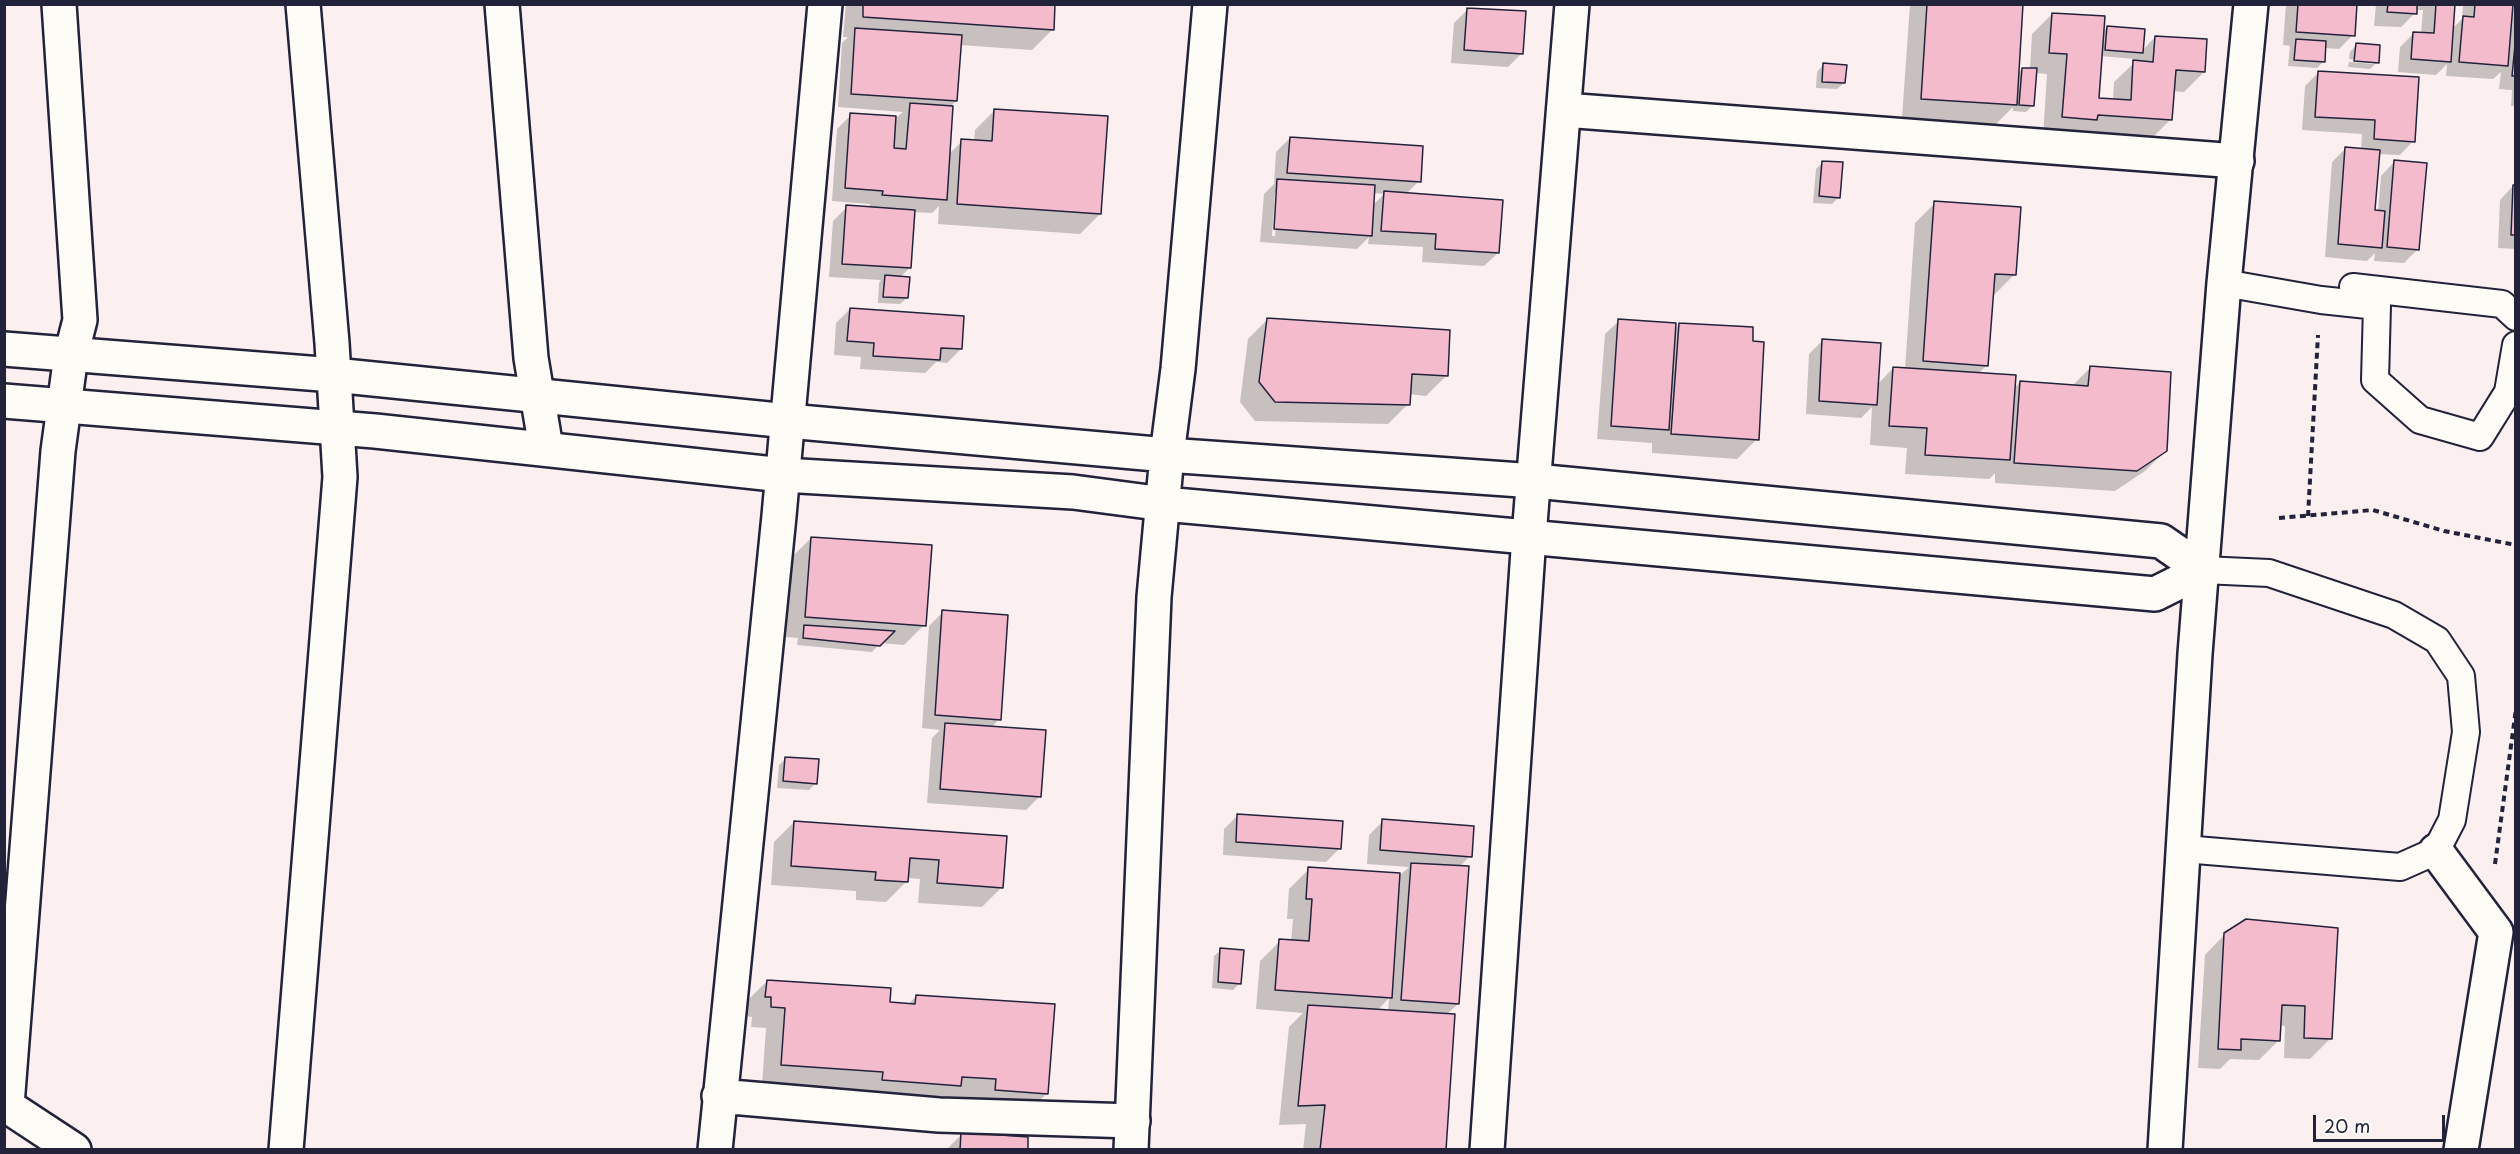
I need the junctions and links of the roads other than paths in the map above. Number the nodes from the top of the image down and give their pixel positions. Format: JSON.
{"nodes":[{"id":1,"x":59,"y":4,"type":"edge"},
{"id":2,"x":303,"y":4,"type":"edge"},
{"id":3,"x":502,"y":4,"type":"edge"},
{"id":4,"x":825,"y":4,"type":"edge"},
{"id":5,"x":1210,"y":4,"type":"edge"},
{"id":6,"x":1572,"y":4,"type":"edge"},
{"id":7,"x":2251,"y":4,"type":"edge"},
{"id":8,"x":1564,"y":110,"type":"junction"},
{"id":9,"x":2237,"y":160,"type":"junction"},
{"id":10,"x":2224,"y":283,"type":"junction"},
{"id":11,"x":2516,"y":317,"type":"edge"},
{"id":12,"x":2516,"y":345,"type":"edge"},
{"id":13,"x":4,"y":349,"type":"edge"},
{"id":14,"x":71,"y":355,"type":"junction"},
{"id":15,"x":334,"y":375,"type":"junction"},
{"id":16,"x":536,"y":395,"type":"junction"},
{"id":17,"x":4,"y":401,"type":"edge"},
{"id":18,"x":64,"y":406,"type":"junction"},
{"id":19,"x":788,"y":421,"type":"junction"},
{"id":20,"x":338,"y":428,"type":"junction"},
{"id":21,"x":546,"y":448,"type":"junction"},
{"id":22,"x":1167,"y":455,"type":"junction"},
{"id":23,"x":783,"y":475,"type":"junction"},
{"id":24,"x":1535,"y":481,"type":"junction"},
{"id":25,"x":1164,"y":504,"type":"junction"},
{"id":26,"x":1529,"y":536,"type":"junction"},
{"id":27,"x":2203,"y":570,"type":"junction"},
{"id":28,"x":2184,"y":849,"type":"junction"},
{"id":29,"x":2436,"y":851,"type":"junction"},
{"id":30,"x":720,"y":1096,"type":"junction"},
{"id":31,"x":6,"y":1105,"type":"edge"},
{"id":32,"x":1132,"y":1135,"type":"edge"},
{"id":33,"x":74,"y":1149,"type":"edge"},
{"id":34,"x":286,"y":1149,"type":"edge"},
{"id":35,"x":715,"y":1149,"type":"edge"},
{"id":36,"x":1487,"y":1149,"type":"edge"},
{"id":37,"x":2164,"y":1149,"type":"edge"},
{"id":38,"x":2461,"y":1149,"type":"edge"}],
"edges":[{"from":1,"to":14,"type":"street"},
{"from":2,"to":15,"type":"street"},
{"from":3,"to":16,"type":"street"},
{"from":4,"to":19,"type":"street"},
{"from":5,"to":22,"type":"street"},
{"from":6,"to":8,"type":"street"},
{"from":7,"to":9,"type":"street"},
{"from":8,"to":9,"type":"street"},
{"from":8,"to":24,"type":"street"},
{"from":9,"to":10,"type":"street"},
{"from":10,"to":11,"type":"lane"},
{"from":10,"to":12,"type":"lane"},
{"from":10,"to":27,"type":"street"},
{"from":13,"to":14,"type":"street"},
{"from":14,"to":15,"type":"street"},
{"from":14,"to":18,"type":"street"},
{"from":15,"to":16,"type":"street"},
{"from":15,"to":20,"type":"street"},
{"from":16,"to":19,"type":"street"},
{"from":16,"to":21,"type":"street"},
{"from":17,"to":18,"type":"street"},
{"from":18,"to":20,"type":"street"},
{"from":18,"to":31,"type":"street"},
{"from":19,"to":22,"type":"street"},
{"from":19,"to":23,"type":"street"},
{"from":20,"to":21,"type":"street"},
{"from":20,"to":34,"type":"street"},
{"from":21,"to":23,"type":"street"},
{"from":22,"to":24,"type":"street"},
{"from":22,"to":25,"type":"street"},
{"from":23,"to":25,"type":"street"},
{"from":23,"to":30,"type":"street"},
{"from":24,"to":26,"type":"street"},
{"from":24,"to":27,"type":"street"},
{"from":25,"to":26,"type":"street"},
{"from":25,"to":32,"type":"street"},
{"from":26,"to":27,"type":"street"},
{"from":26,"to":36,"type":"street"},
{"from":27,"to":28,"type":"street"},
{"from":27,"to":29,"type":"lane"},
{"from":28,"to":29,"type":"lane"},
{"from":28,"to":37,"type":"street"},
{"from":29,"to":38,"type":"street"},
{"from":30,"to":32,"type":"street"},
{"from":30,"to":35,"type":"street"},
{"from":31,"to":33,"type":"street"}]}
